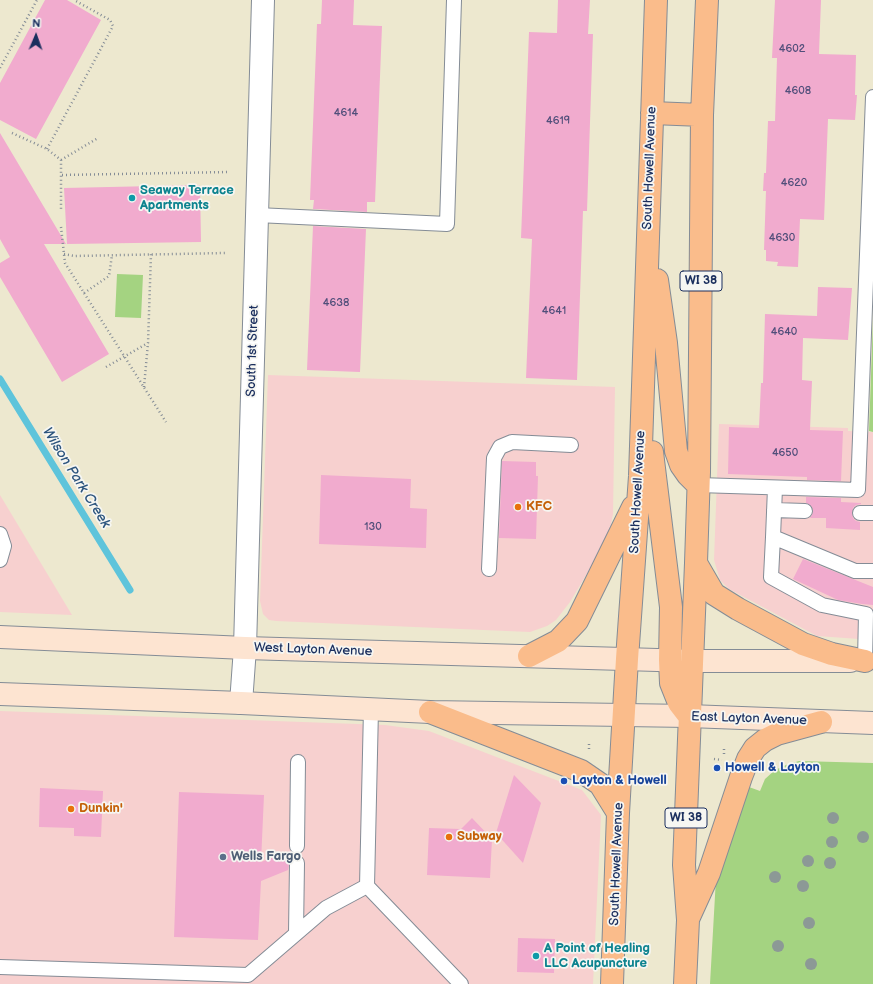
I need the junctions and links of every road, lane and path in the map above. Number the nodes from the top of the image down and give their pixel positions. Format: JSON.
{"nodes":[{"id":1,"x":37,"y":0,"type":"edge"},
{"id":2,"x":74,"y":0,"type":"edge"},
{"id":3,"x":263,"y":0,"type":"edge"},
{"id":4,"x":454,"y":0,"type":"edge"},
{"id":5,"x":656,"y":0,"type":"edge"},
{"id":6,"x":707,"y":0,"type":"edge"},
{"id":7,"x":0,"y":67,"type":"edge"},
{"id":8,"x":873,"y":97,"type":"edge"},
{"id":9,"x":652,"y":113,"type":"junction"},
{"id":10,"x":702,"y":115,"type":"junction"},
{"id":11,"x":12,"y":133,"type":"dead end"},
{"id":12,"x":98,"y":138,"type":"dead end"},
{"id":13,"x":47,"y":149,"type":"junction"},
{"id":14,"x":61,"y":160,"type":"junction"},
{"id":15,"x":229,"y":172,"type":"dead end"},
{"id":16,"x":62,"y":175,"type":"junction"},
{"id":17,"x":61,"y":209,"type":"dead end"},
{"id":18,"x":256,"y":215,"type":"junction"},
{"id":19,"x":649,"y":221,"type":"junction"},
{"id":20,"x":61,"y":227,"type":"dead end"},
{"id":21,"x":226,"y":253,"type":"dead end"},
{"id":22,"x":64,"y":254,"type":"junction"},
{"id":23,"x":151,"y":254,"type":"junction"},
{"id":24,"x":112,"y":255,"type":"junction"},
{"id":25,"x":84,"y":293,"type":"junction"},
{"id":26,"x":148,"y":343,"type":"junction"},
{"id":27,"x":124,"y":356,"type":"junction"},
{"id":28,"x":106,"y":367,"type":"dead end"},
{"id":29,"x":643,"y":384,"type":"junction"},
{"id":30,"x":144,"y":388,"type":"junction"},
{"id":31,"x":166,"y":422,"type":"dead end"},
{"id":32,"x":571,"y":445,"type":"dead end"},
{"id":33,"x":698,"y":485,"type":"junction"},
{"id":34,"x":775,"y":488,"type":"junction"},
{"id":35,"x":638,"y":497,"type":"junction"},
{"id":36,"x":774,"y":510,"type":"junction"},
{"id":37,"x":806,"y":511,"type":"dead end"},
{"id":38,"x":0,"y":534,"type":"edge"},
{"id":39,"x":773,"y":537,"type":"junction"},
{"id":40,"x":0,"y":560,"type":"edge"},
{"id":41,"x":696,"y":563,"type":"junction"},
{"id":42,"x":489,"y":569,"type":"dead end"},
{"id":43,"x":873,"y":571,"type":"edge"},
{"id":44,"x":870,"y":614,"type":"edge"},
{"id":45,"x":0,"y":638,"type":"edge"},
{"id":46,"x":245,"y":648,"type":"junction"},
{"id":47,"x":529,"y":656,"type":"junction"},
{"id":48,"x":627,"y":659,"type":"junction"},
{"id":49,"x":670,"y":660,"type":"junction"},
{"id":50,"x":692,"y":661,"type":"junction"},
{"id":51,"x":869,"y":662,"type":"edge"},
{"id":52,"x":0,"y":694,"type":"edge"},
{"id":53,"x":241,"y":703,"type":"junction"},
{"id":54,"x":371,"y":709,"type":"junction"},
{"id":55,"x":430,"y":712,"type":"junction"},
{"id":56,"x":624,"y":715,"type":"junction"},
{"id":57,"x":689,"y":716,"type":"junction"},
{"id":58,"x":821,"y":722,"type":"junction"},
{"id":59,"x":873,"y":723,"type":"edge"},
{"id":60,"x":298,"y":762,"type":"dead end"},
{"id":61,"x":618,"y":813,"type":"junction"},
{"id":62,"x":297,"y":846,"type":"dead end"},
{"id":63,"x":297,"y":863,"type":"dead end"},
{"id":64,"x":368,"y":886,"type":"junction"},
{"id":65,"x":688,"y":920,"type":"junction"},
{"id":66,"x":296,"y":934,"type":"junction"},
{"id":67,"x":0,"y":967,"type":"edge"},
{"id":68,"x":462,"y":984,"type":"edge"},
{"id":69,"x":612,"y":984,"type":"edge"},
{"id":70,"x":685,"y":984,"type":"edge"}],
"edges":[{"from":1,"to":7,"type":"path"},
{"from":2,"to":13,"type":"path"},
{"from":3,"to":18,"type":"street","name":"South 1st Street"},
{"from":4,"to":18,"type":"lane"},
{"from":5,"to":9,"type":"main road","name":"South Howell Avenue"},
{"from":6,"to":10,"type":"main road","number":"WI 38"},
{"from":8,"to":34,"type":"lane"},
{"from":9,"to":10,"type":"main road"},
{"from":9,"to":19,"type":"main road","name":"South Howell Avenue"},
{"from":10,"to":33,"type":"main road","number":"WI 38"},
{"from":11,"to":13,"type":"path"},
{"from":12,"to":14,"type":"path"},
{"from":13,"to":14,"type":"path"},
{"from":14,"to":16,"type":"path"},
{"from":15,"to":16,"type":"path"},
{"from":16,"to":17,"type":"path"},
{"from":18,"to":46,"type":"street","name":"South 1st Street"},
{"from":19,"to":29,"type":"main road","name":"South Howell Avenue"},
{"from":19,"to":33,"type":"main road"},
{"from":20,"to":22,"type":"path"},
{"from":21,"to":23,"type":"path"},
{"from":22,"to":24,"type":"path"},
{"from":22,"to":25,"type":"path"},
{"from":23,"to":24,"type":"path"},
{"from":23,"to":26,"type":"path"},
{"from":24,"to":25,"type":"path"},
{"from":25,"to":27,"type":"path"},
{"from":26,"to":27,"type":"path"},
{"from":26,"to":30,"type":"path"},
{"from":27,"to":28,"type":"path"},
{"from":27,"to":30,"type":"path"},
{"from":29,"to":35,"type":"main road","name":"South Howell Avenue"},
{"from":29,"to":49,"type":"main road"},
{"from":30,"to":31,"type":"path"},
{"from":32,"to":42,"type":"lane"},
{"from":33,"to":34,"type":"lane"},
{"from":33,"to":41,"type":"main road","number":"WI 38"},
{"from":34,"to":36,"type":"lane"},
{"from":35,"to":47,"type":"main road"},
{"from":35,"to":48,"type":"main road","name":"South Howell Avenue"},
{"from":36,"to":37,"type":"lane"},
{"from":36,"to":39,"type":"lane"},
{"from":38,"to":40,"type":"lane"},
{"from":39,"to":43,"type":"lane"},
{"from":39,"to":44,"type":"lane"},
{"from":41,"to":50,"type":"main road","number":"WI 38"},
{"from":41,"to":51,"type":"main road"},
{"from":44,"to":51,"type":"lane"},
{"from":45,"to":46,"type":"main road","name":"West Layton Avenue"},
{"from":46,"to":47,"type":"main road","name":"West Layton Avenue"},
{"from":46,"to":53,"type":"street","name":"South 1st Street"},
{"from":47,"to":48,"type":"main road","name":"West Layton Avenue"},
{"from":48,"to":49,"type":"main road"},
{"from":48,"to":56,"type":"main road","name":"South Howell Avenue"},
{"from":49,"to":50,"type":"main road"},
{"from":49,"to":57,"type":"main road"},
{"from":50,"to":51,"type":"main road"},
{"from":50,"to":57,"type":"main road","number":"WI 38"},
{"from":52,"to":53,"type":"main road"},
{"from":53,"to":54,"type":"main road"},
{"from":54,"to":55,"type":"main road"},
{"from":54,"to":64,"type":"lane"},
{"from":55,"to":56,"type":"main road"},
{"from":55,"to":61,"type":"main road"},
{"from":56,"to":57,"type":"main road","name":"East Layton Avenue"},
{"from":56,"to":61,"type":"main road","name":"South Howell Avenue"},
{"from":57,"to":58,"type":"main road","name":"East Layton Avenue"},
{"from":57,"to":65,"type":"main road","number":"WI 38"},
{"from":58,"to":59,"type":"main road","name":"East Layton Avenue"},
{"from":58,"to":65,"type":"main road"},
{"from":60,"to":62,"type":"lane"},
{"from":61,"to":69,"type":"main road","name":"South Howell Avenue"},
{"from":63,"to":66,"type":"lane"},
{"from":64,"to":66,"type":"lane"},
{"from":64,"to":68,"type":"lane"},
{"from":65,"to":70,"type":"main road","number":"WI 38"},
{"from":66,"to":67,"type":"lane"}]}
